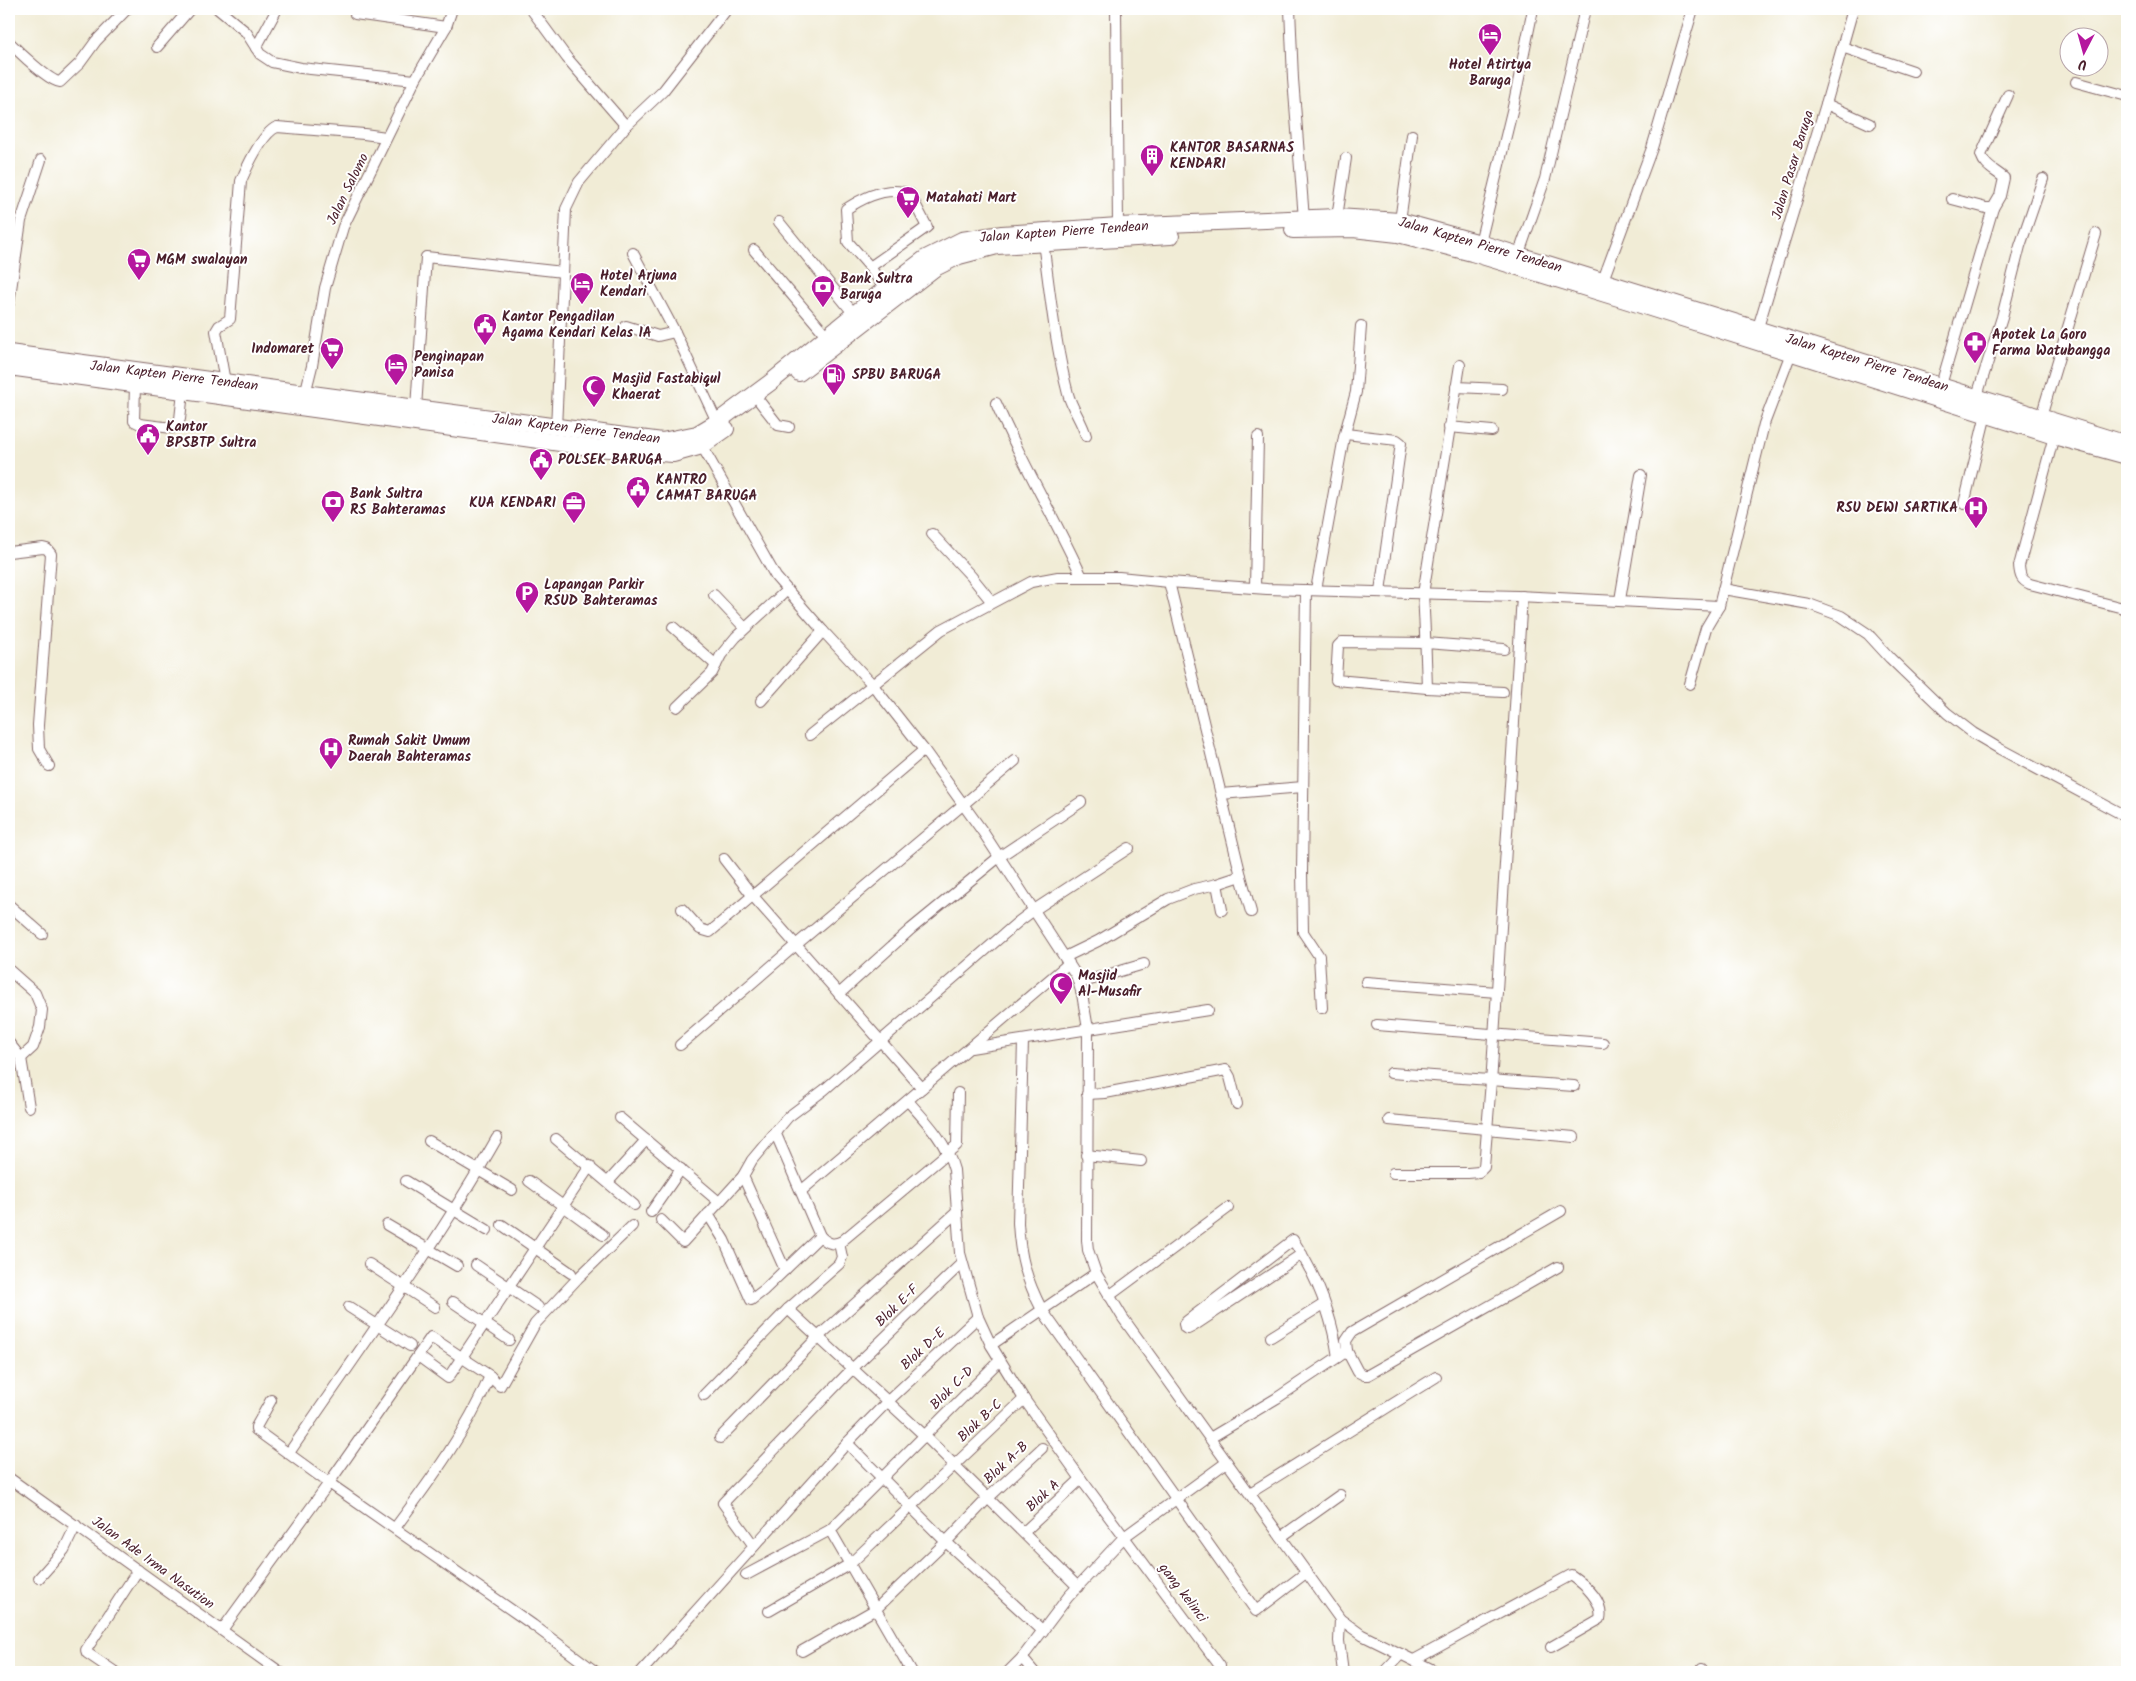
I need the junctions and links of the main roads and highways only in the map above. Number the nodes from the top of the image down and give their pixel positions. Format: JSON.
{"nodes":[{"id":1,"x":1180,"y":230,"type":"junction"},
{"id":2,"x":1756,"y":335,"type":"junction"},
{"id":3,"x":9,"y":353,"type":"edge"},
{"id":4,"x":812,"y":355,"type":"junction"},
{"id":5,"x":9,"y":367,"type":"edge"},
{"id":6,"x":263,"y":394,"type":"junction"},
{"id":7,"x":480,"y":425,"type":"junction"},
{"id":8,"x":2127,"y":444,"type":"edge"},
{"id":9,"x":2127,"y":456,"type":"edge"}],
"edges":[{"from":1,"to":2,"type":"highway","name":"Jalan Kapten Pierre Tendean"},
{"from":1,"to":2,"type":"highway","name":"Jalan Kapten Pierre Tendean"},
{"from":1,"to":4,"type":"highway","name":"Jalan Kapten Pierre Tendean"},
{"from":1,"to":4,"type":"highway","name":"Jalan Kapten Pierre Tendean"},
{"from":2,"to":8,"type":"highway","name":"Jalan Kapten Pierre Tendean"},
{"from":2,"to":9,"type":"highway","name":"Jalan Kapten Pierre Tendean"},
{"from":3,"to":6,"type":"highway","name":"Jalan Kapten Pierre Tendean"},
{"from":4,"to":7,"type":"highway","name":"Jalan Kapten Pierre Tendean"},
{"from":4,"to":7,"type":"highway","name":"Jalan Kapten Pierre Tendean"},
{"from":5,"to":6,"type":"highway","name":"Jalan Kapten Pierre Tendean"},
{"from":6,"to":7,"type":"highway","name":"Jalan Kapten Pierre Tendean"},
{"from":6,"to":7,"type":"highway","name":"Jalan Kapten Pierre Tendean"}]}
